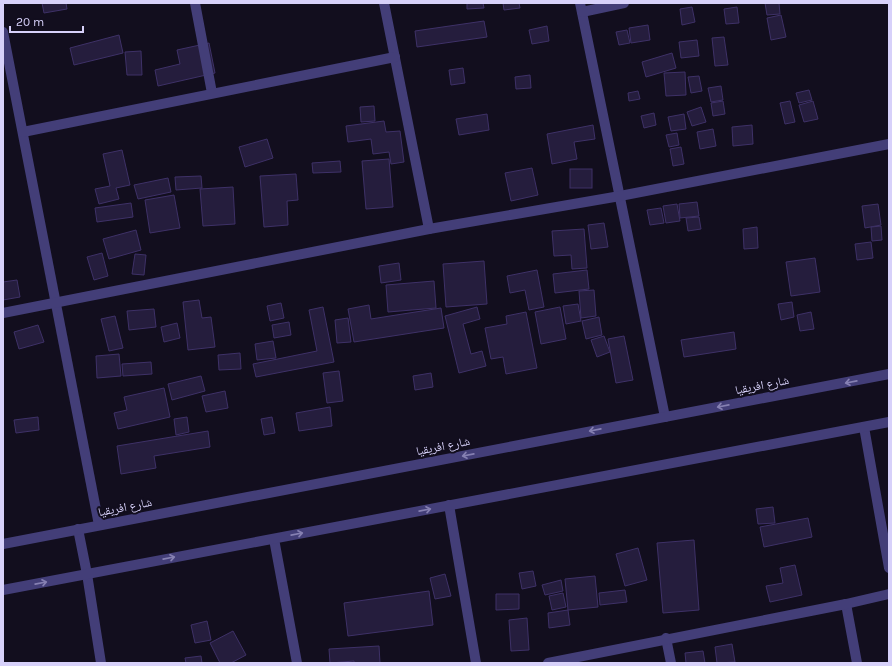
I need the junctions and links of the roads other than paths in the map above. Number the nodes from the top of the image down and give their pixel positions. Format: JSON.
{"nodes":[{"id":1,"x":195,"y":3,"type":"edge"},
{"id":2,"x":384,"y":3,"type":"edge"},
{"id":3,"x":624,"y":3,"type":"edge"},
{"id":4,"x":581,"y":8,"type":"edge"},
{"id":5,"x":3,"y":32,"type":"edge"},
{"id":6,"x":395,"y":57,"type":"junction"},
{"id":7,"x":212,"y":93,"type":"junction"},
{"id":8,"x":23,"y":132,"type":"junction"},
{"id":9,"x":889,"y":144,"type":"edge"},
{"id":10,"x":620,"y":196,"type":"junction"},
{"id":11,"x":429,"y":229,"type":"junction"},
{"id":12,"x":56,"y":302,"type":"junction"},
{"id":13,"x":3,"y":313,"type":"edge"},
{"id":14,"x":889,"y":374,"type":"edge"},
{"id":15,"x":665,"y":417,"type":"junction"},
{"id":16,"x":889,"y":422,"type":"edge"},
{"id":17,"x":864,"y":427,"type":"junction"},
{"id":18,"x":449,"y":505,"type":"junction"},
{"id":19,"x":99,"y":525,"type":"junction"},
{"id":20,"x":78,"y":529,"type":"junction"},
{"id":21,"x":274,"y":539,"type":"junction"},
{"id":22,"x":3,"y":544,"type":"edge"},
{"id":23,"x":889,"y":568,"type":"edge"},
{"id":24,"x":87,"y":574,"type":"junction"},
{"id":25,"x":3,"y":590,"type":"edge"},
{"id":26,"x":889,"y":594,"type":"edge"},
{"id":27,"x":846,"y":604,"type":"junction"},
{"id":28,"x":666,"y":638,"type":"junction"},
{"id":29,"x":101,"y":663,"type":"edge"},
{"id":30,"x":297,"y":663,"type":"edge"},
{"id":31,"x":476,"y":663,"type":"edge"},
{"id":32,"x":548,"y":663,"type":"edge"},
{"id":33,"x":671,"y":663,"type":"edge"},
{"id":34,"x":857,"y":663,"type":"edge"}],
"edges":[{"from":1,"to":7,"type":"street"},
{"from":2,"to":6,"type":"street"},
{"from":3,"to":4,"type":"street"},
{"from":4,"to":10,"type":"street"},
{"from":5,"to":8,"type":"street"},
{"from":6,"to":7,"type":"street"},
{"from":6,"to":11,"type":"street"},
{"from":7,"to":8,"type":"street"},
{"from":8,"to":12,"type":"street"},
{"from":9,"to":10,"type":"street"},
{"from":10,"to":11,"type":"street"},
{"from":10,"to":15,"type":"street"},
{"from":11,"to":12,"type":"street"},
{"from":12,"to":13,"type":"street"},
{"from":12,"to":19,"type":"street"},
{"from":14,"to":15,"type":"street","name":"شارع افريقيا","one_way":true},
{"from":15,"to":19,"type":"street","name":"شارع افريقيا","one_way":true},
{"from":16,"to":17,"type":"street"},
{"from":17,"to":18,"type":"street"},
{"from":17,"to":23,"type":"street"},
{"from":21,"to":18,"type":"street","one_way":true},
{"from":18,"to":31,"type":"street"},
{"from":19,"to":20,"type":"street","name":"شارع افريقيا"},
{"from":20,"to":22,"type":"street","name":"شارع افريقيا"},
{"from":20,"to":24,"type":"street"},
{"from":24,"to":21,"type":"street","one_way":true},
{"from":21,"to":30,"type":"street"},
{"from":25,"to":24,"type":"street","one_way":true},
{"from":24,"to":29,"type":"street"},
{"from":26,"to":27,"type":"street"},
{"from":27,"to":28,"type":"street"},
{"from":27,"to":34,"type":"street"},
{"from":28,"to":32,"type":"street"},
{"from":28,"to":33,"type":"street"}]}
